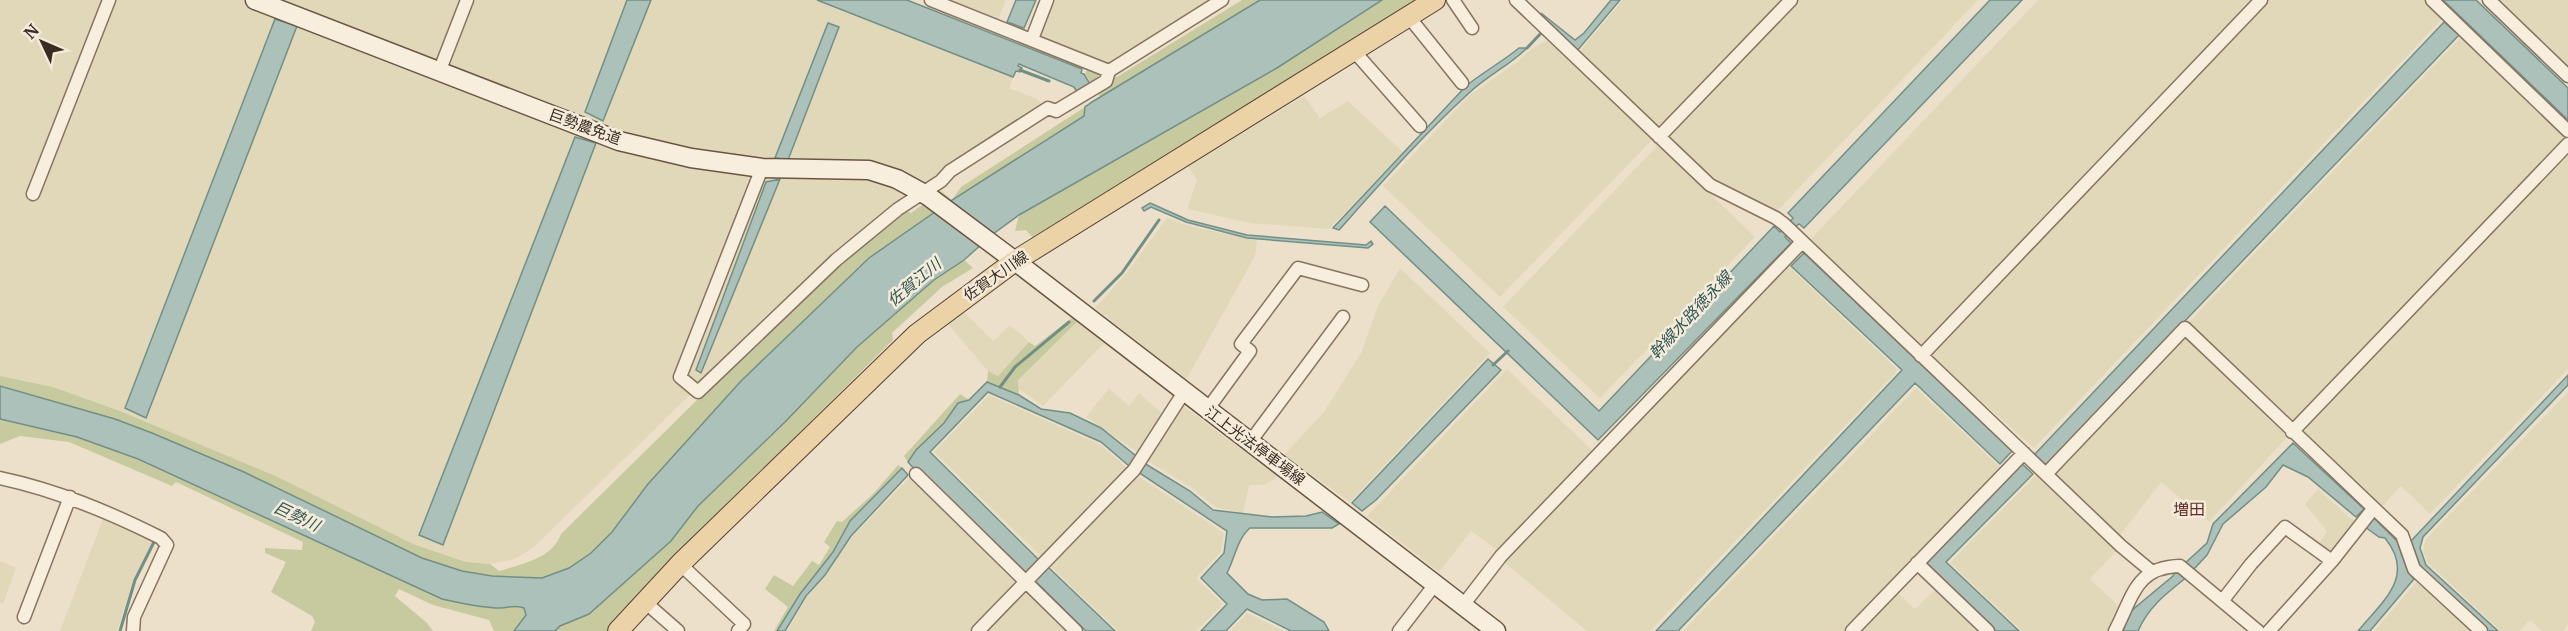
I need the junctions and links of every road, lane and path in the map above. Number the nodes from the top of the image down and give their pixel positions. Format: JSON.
{"nodes":[{"id":1,"x":109,"y":0,"type":"edge"},
{"id":2,"x":255,"y":0,"type":"edge"},
{"id":3,"x":467,"y":0,"type":"edge"},
{"id":4,"x":931,"y":0,"type":"edge"},
{"id":5,"x":1047,"y":0,"type":"edge"},
{"id":6,"x":1222,"y":0,"type":"edge"},
{"id":7,"x":1435,"y":0,"type":"edge"},
{"id":8,"x":1453,"y":0,"type":"edge"},
{"id":9,"x":1516,"y":0,"type":"edge"},
{"id":10,"x":1791,"y":0,"type":"edge"},
{"id":11,"x":2261,"y":0,"type":"edge"},
{"id":12,"x":2432,"y":0,"type":"edge"},
{"id":13,"x":2489,"y":0,"type":"edge"},
{"id":14,"x":1409,"y":17,"type":"junction"},
{"id":15,"x":1472,"y":28,"type":"dead end"},
{"id":16,"x":1032,"y":39,"type":"junction"},
{"id":17,"x":1354,"y":51,"type":"junction"},
{"id":18,"x":1109,"y":71,"type":"junction"},
{"id":19,"x":439,"y":72,"type":"junction"},
{"id":20,"x":2568,"y":76,"type":"edge"},
{"id":21,"x":1462,"y":83,"type":"dead end"},
{"id":22,"x":1420,"y":126,"type":"dead end"},
{"id":23,"x":2568,"y":130,"type":"edge"},
{"id":24,"x":1659,"y":137,"type":"junction"},
{"id":25,"x":2568,"y":144,"type":"edge"},
{"id":26,"x":762,"y":168,"type":"junction"},
{"id":27,"x":33,"y":194,"type":"dead end"},
{"id":28,"x":925,"y":195,"type":"junction"},
{"id":29,"x":1793,"y":233,"type":"junction"},
{"id":30,"x":998,"y":250,"type":"joint"},
{"id":31,"x":1015,"y":261,"type":"junction"},
{"id":32,"x":1362,"y":285,"type":"dead end"},
{"id":33,"x":1343,"y":317,"type":"dead end"},
{"id":34,"x":1921,"y":356,"type":"junction"},
{"id":35,"x":1184,"y":392,"type":"junction"},
{"id":36,"x":1208,"y":410,"type":"junction"},
{"id":37,"x":2292,"y":432,"type":"junction"},
{"id":38,"x":1250,"y":442,"type":"junction"},
{"id":39,"x":2024,"y":453,"type":"junction"},
{"id":40,"x":915,"y":474,"type":"dead end"},
{"id":41,"x":2046,"y":474,"type":"junction"},
{"id":42,"x":0,"y":478,"type":"edge"},
{"id":43,"x":70,"y":497,"type":"junction"},
{"id":44,"x":2373,"y":509,"type":"junction"},
{"id":45,"x":2332,"y":561,"type":"junction"},
{"id":46,"x":1917,"y":563,"type":"junction"},
{"id":47,"x":680,"y":564,"type":"junction"},
{"id":48,"x":2151,"y":571,"type":"junction"},
{"id":49,"x":1033,"y":574,"type":"junction"},
{"id":50,"x":1436,"y":583,"type":"junction"},
{"id":51,"x":2223,"y":600,"type":"junction"},
{"id":52,"x":645,"y":602,"type":"junction"},
{"id":53,"x":1464,"y":604,"type":"junction"},
{"id":54,"x":24,"y":617,"type":"dead end"},
{"id":55,"x":626,"y":628,"type":"edge"},
{"id":56,"x":133,"y":631,"type":"edge"},
{"id":57,"x":678,"y":631,"type":"edge"},
{"id":58,"x":738,"y":631,"type":"edge"},
{"id":59,"x":978,"y":631,"type":"edge"},
{"id":60,"x":1076,"y":631,"type":"edge"},
{"id":61,"x":1400,"y":631,"type":"edge"},
{"id":62,"x":1496,"y":631,"type":"edge"},
{"id":63,"x":1852,"y":631,"type":"edge"},
{"id":64,"x":1988,"y":631,"type":"edge"},
{"id":65,"x":2115,"y":631,"type":"edge"},
{"id":66,"x":2258,"y":631,"type":"edge"},
{"id":67,"x":2269,"y":631,"type":"edge"},
{"id":68,"x":2481,"y":631,"type":"edge"}],
"edges":[{"from":1,"to":27,"type":"street"},
{"from":2,"to":19,"type":"street","name":"巨勢農免道"},
{"from":3,"to":19,"type":"street"},
{"from":4,"to":16,"type":"street"},
{"from":5,"to":16,"type":"street"},
{"from":6,"to":18,"type":"street"},
{"from":7,"to":14,"type":"main road","name":"佐賀大川線"},
{"from":8,"to":15,"type":"street"},
{"from":9,"to":24,"type":"street"},
{"from":10,"to":24,"type":"street"},
{"from":11,"to":34,"type":"street"},
{"from":12,"to":23,"type":"street"},
{"from":13,"to":20,"type":"street"},
{"from":14,"to":17,"type":"main road","name":"佐賀大川線"},
{"from":14,"to":21,"type":"street"},
{"from":16,"to":18,"type":"street"},
{"from":17,"to":22,"type":"street"},
{"from":17,"to":31,"type":"main road","name":"佐賀大川線"},
{"from":18,"to":28,"type":"street"},
{"from":19,"to":26,"type":"street","name":"巨勢農免道"},
{"from":24,"to":29,"type":"street"},
{"from":25,"to":37,"type":"street"},
{"from":26,"to":28,"type":"street","name":"巨勢農免道"},
{"from":26,"to":28,"type":"street"},
{"from":28,"to":30,"type":"street","name":"巨勢農免道"},
{"from":29,"to":34,"type":"street"},
{"from":29,"to":53,"type":"street"},
{"from":30,"to":31,"type":"street","name":"江上光法停車場線"},
{"from":31,"to":35,"type":"street","name":"江上光法停車場線"},
{"from":31,"to":47,"type":"main road","name":"佐賀大川線"},
{"from":32,"to":36,"type":"street"},
{"from":33,"to":38,"type":"street"},
{"from":34,"to":39,"type":"street"},
{"from":35,"to":36,"type":"street","name":"江上光法停車場線"},
{"from":35,"to":49,"type":"street"},
{"from":36,"to":38,"type":"street","name":"江上光法停車場線"},
{"from":37,"to":41,"type":"street"},
{"from":37,"to":44,"type":"street"},
{"from":38,"to":50,"type":"street","name":"江上光法停車場線"},
{"from":39,"to":41,"type":"street"},
{"from":39,"to":46,"type":"street"},
{"from":40,"to":49,"type":"street"},
{"from":41,"to":48,"type":"street"},
{"from":42,"to":43,"type":"street"},
{"from":43,"to":54,"type":"street"},
{"from":43,"to":56,"type":"street"},
{"from":44,"to":45,"type":"street"},
{"from":44,"to":68,"type":"street"},
{"from":45,"to":51,"type":"street"},
{"from":45,"to":67,"type":"street"},
{"from":46,"to":63,"type":"street"},
{"from":46,"to":64,"type":"street"},
{"from":47,"to":52,"type":"main road","name":"佐賀大川線"},
{"from":47,"to":58,"type":"street"},
{"from":48,"to":51,"type":"street"},
{"from":48,"to":65,"type":"street"},
{"from":49,"to":59,"type":"street"},
{"from":49,"to":60,"type":"street"},
{"from":50,"to":53,"type":"street","name":"江上光法停車場線"},
{"from":50,"to":61,"type":"street"},
{"from":51,"to":66,"type":"street"},
{"from":52,"to":55,"type":"main road","name":"佐賀大川線"},
{"from":52,"to":57,"type":"street"},
{"from":53,"to":62,"type":"street","name":"江上光法停車場線"}]}
